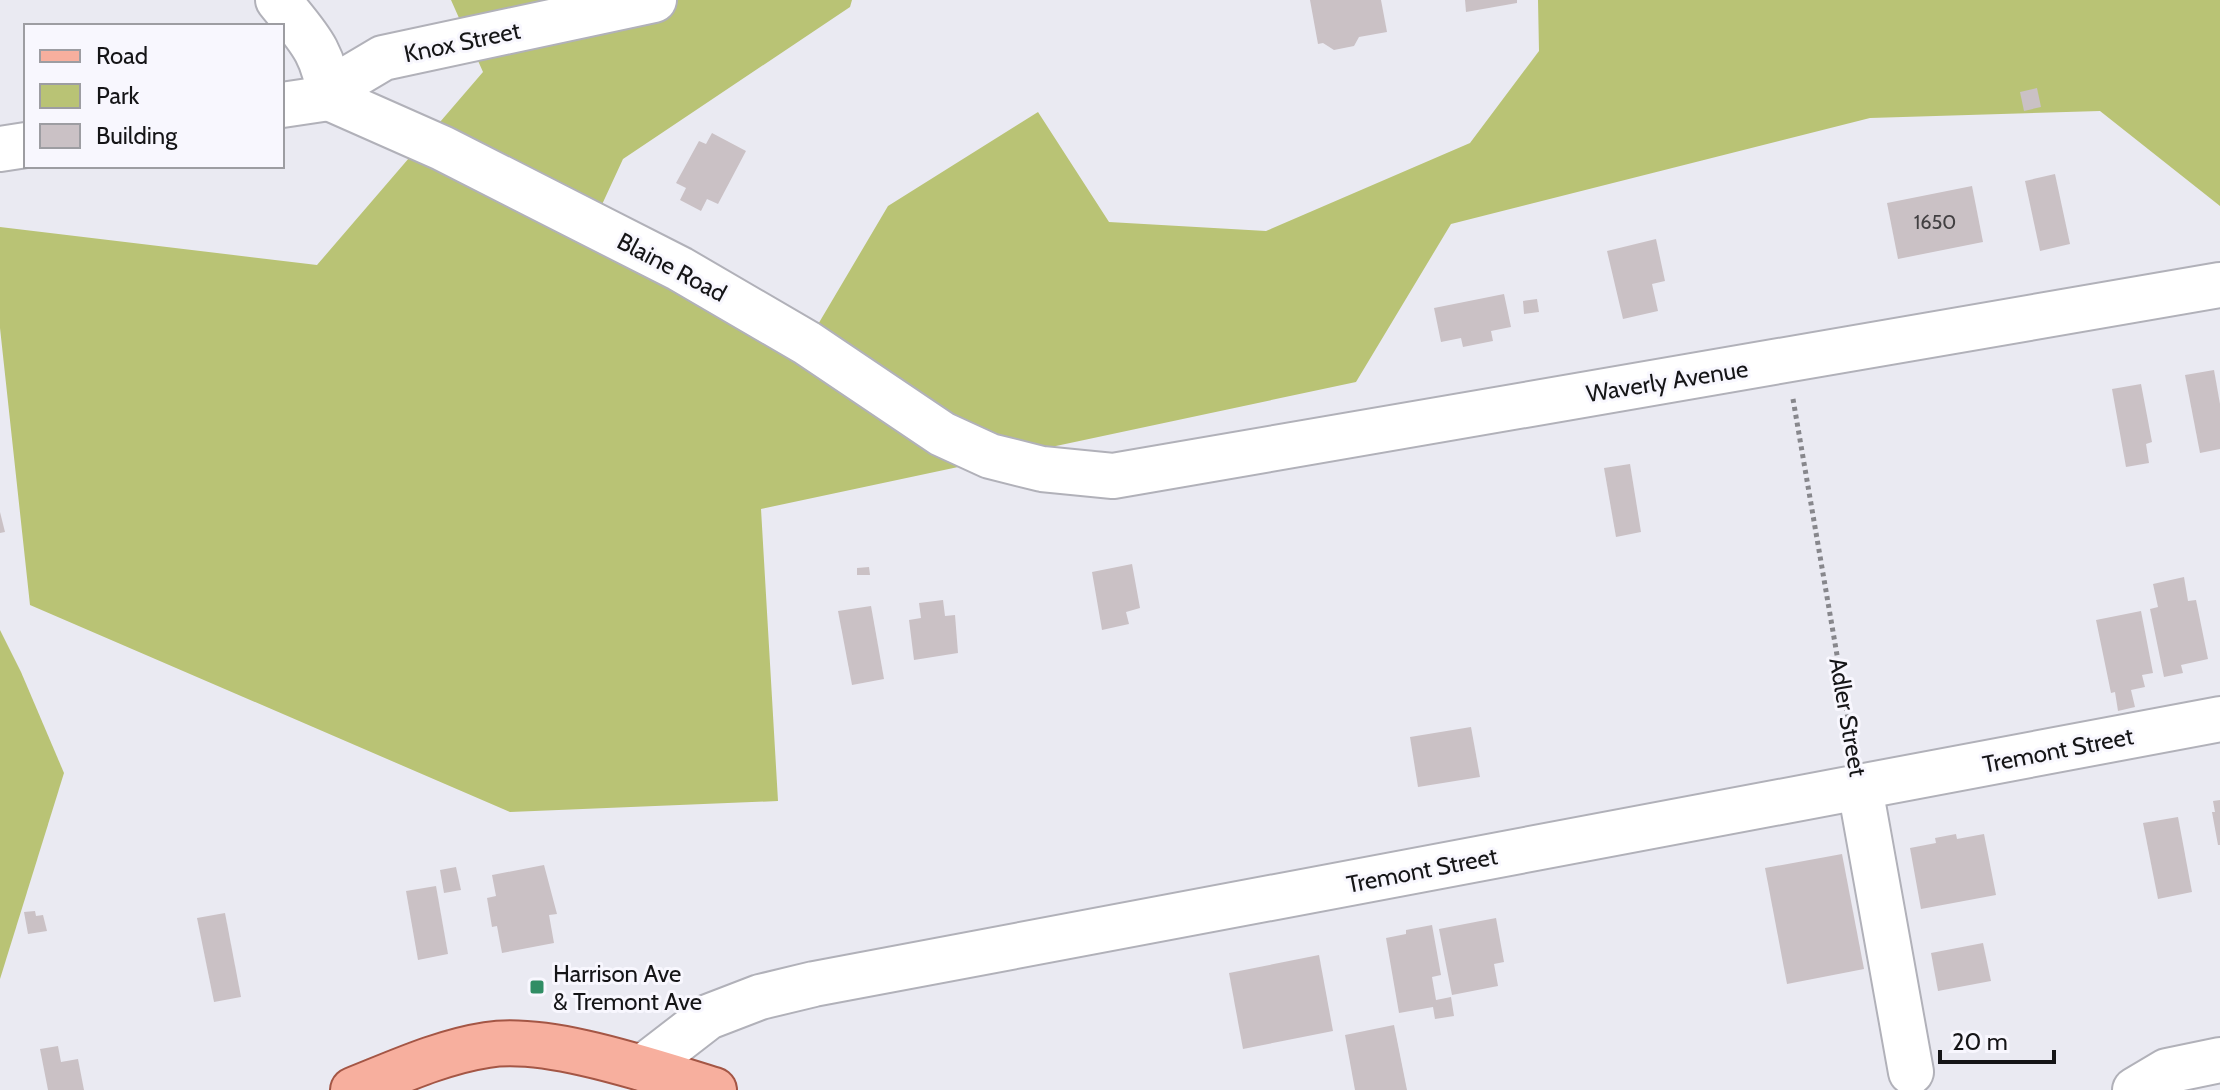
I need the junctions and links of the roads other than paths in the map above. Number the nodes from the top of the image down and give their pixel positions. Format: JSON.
{"nodes":[{"id":1,"x":278,"y":0,"type":"edge"},
{"id":2,"x":654,"y":0,"type":"edge"},
{"id":3,"x":329,"y":98,"type":"junction"},
{"id":4,"x":284,"y":105,"type":"edge"},
{"id":5,"x":24,"y":145,"type":"edge"},
{"id":6,"x":0,"y":149,"type":"edge"},
{"id":7,"x":2220,"y":285,"type":"edge"},
{"id":8,"x":1113,"y":476,"type":"joint"},
{"id":9,"x":2220,"y":719,"type":"edge"},
{"id":10,"x":1860,"y":788,"type":"junction"},
{"id":11,"x":2220,"y":1060,"type":"edge"},
{"id":12,"x":642,"y":1068,"type":"junction"},
{"id":13,"x":1911,"y":1072,"type":"dead end"},
{"id":14,"x":353,"y":1090,"type":"edge"},
{"id":15,"x":714,"y":1090,"type":"edge"},
{"id":16,"x":2135,"y":1090,"type":"edge"}],
"edges":[{"from":1,"to":3,"type":"street"},
{"from":2,"to":3,"type":"street","name":"Knox Street"},
{"from":3,"to":4,"type":"street"},
{"from":3,"to":8,"type":"street","name":"Blaine Road"},
{"from":5,"to":6,"type":"street"},
{"from":7,"to":8,"type":"street","name":"Waverly Avenue"},
{"from":9,"to":10,"type":"street","name":"Tremont Street"},
{"from":10,"to":12,"type":"street","name":"Tremont Street"},
{"from":10,"to":13,"type":"street","name":"Adler Street"},
{"from":11,"to":16,"type":"street"},
{"from":12,"to":14,"type":"main road"},
{"from":12,"to":15,"type":"main road"}]}
